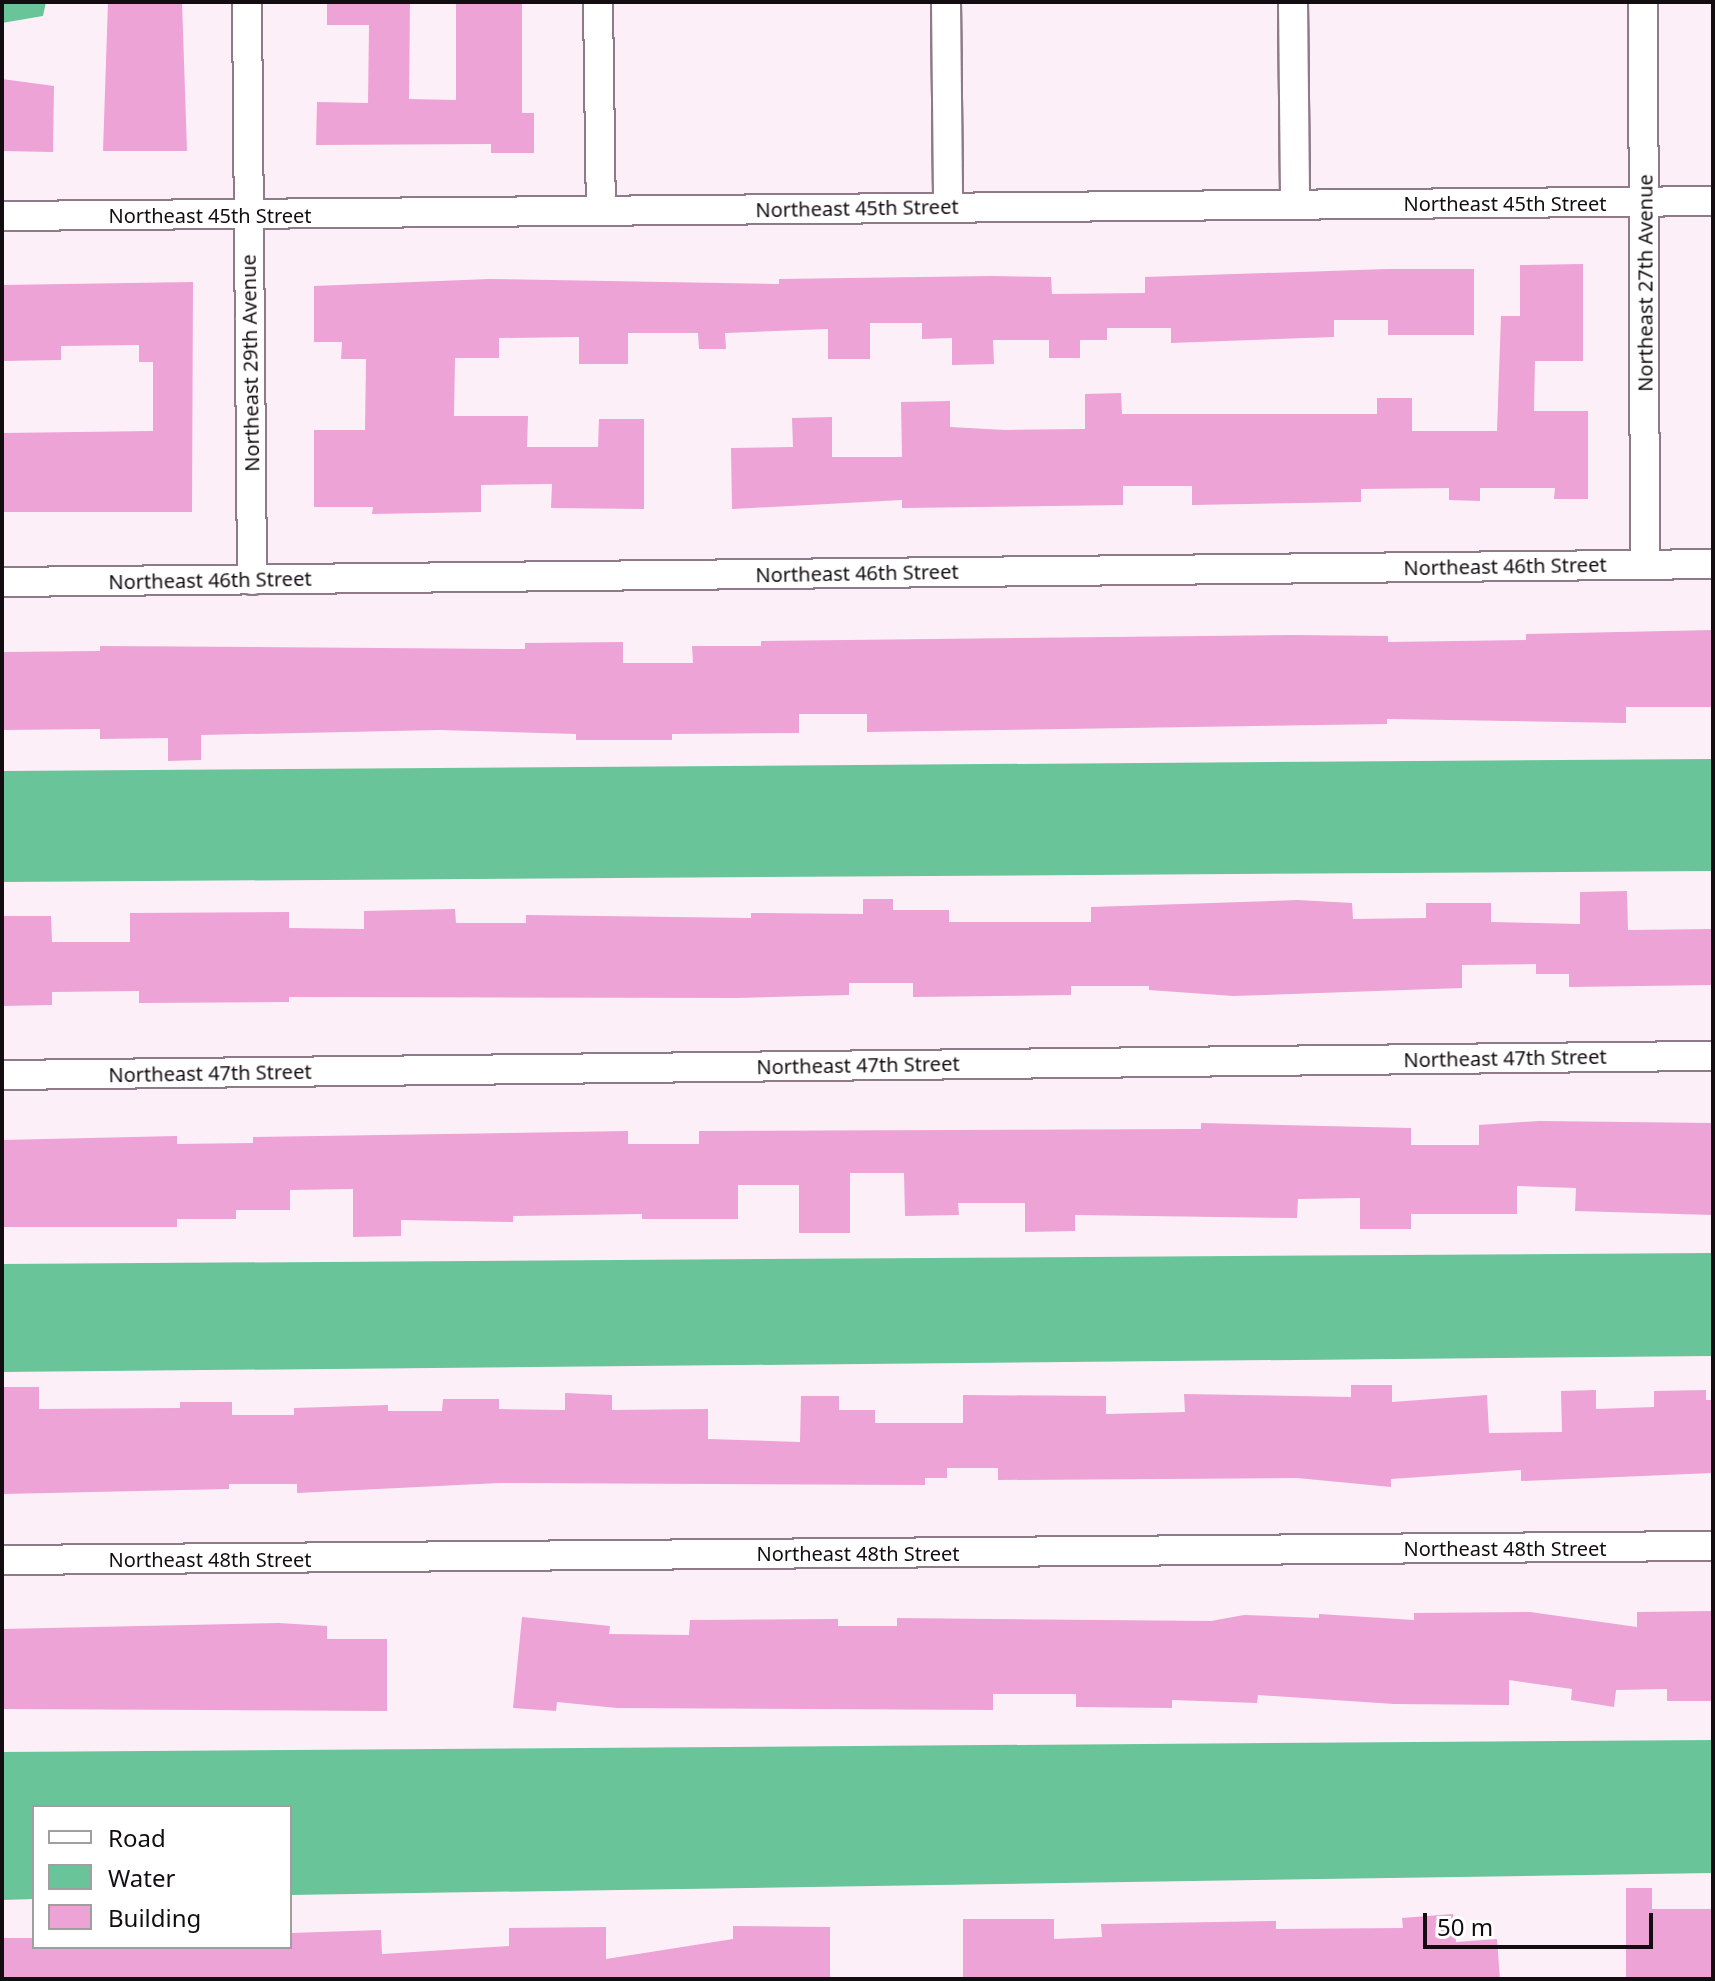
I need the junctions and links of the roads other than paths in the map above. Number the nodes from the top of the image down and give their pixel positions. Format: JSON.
{"nodes":[{"id":1,"x":247,"y":2,"type":"edge"},
{"id":2,"x":598,"y":2,"type":"edge"},
{"id":3,"x":946,"y":2,"type":"edge"},
{"id":4,"x":1293,"y":2,"type":"edge"},
{"id":5,"x":1643,"y":2,"type":"edge"},
{"id":6,"x":1713,"y":201,"type":"edge"},
{"id":7,"x":1645,"y":202,"type":"junction"},
{"id":8,"x":1295,"y":204,"type":"junction"},
{"id":9,"x":948,"y":207,"type":"junction"},
{"id":10,"x":601,"y":210,"type":"junction"},
{"id":11,"x":249,"y":215,"type":"junction"},
{"id":12,"x":2,"y":216,"type":"edge"},
{"id":13,"x":1713,"y":564,"type":"edge"},
{"id":14,"x":1645,"y":565,"type":"junction"},
{"id":15,"x":252,"y":580,"type":"junction"},
{"id":16,"x":2,"y":582,"type":"edge"},
{"id":17,"x":1713,"y":1056,"type":"edge"},
{"id":18,"x":2,"y":1075,"type":"edge"},
{"id":19,"x":1713,"y":1546,"type":"edge"},
{"id":20,"x":2,"y":1560,"type":"edge"}],
"edges":[{"from":1,"to":11,"type":"street","name":"Northeast 29th Avenue"},
{"from":2,"to":10,"type":"street"},
{"from":3,"to":9,"type":"street"},
{"from":4,"to":8,"type":"street"},
{"from":5,"to":7,"type":"street","name":"Northeast 27th Avenue"},
{"from":6,"to":7,"type":"street","name":"Northeast 45th Street"},
{"from":7,"to":8,"type":"street","name":"Northeast 45th Street"},
{"from":7,"to":14,"type":"street","name":"Northeast 27th Avenue"},
{"from":8,"to":9,"type":"street","name":"Northeast 45th Street"},
{"from":9,"to":10,"type":"street","name":"Northeast 45th Street"},
{"from":10,"to":11,"type":"street","name":"Northeast 45th Street"},
{"from":11,"to":12,"type":"street","name":"Northeast 45th Street"},
{"from":11,"to":15,"type":"street","name":"Northeast 29th Avenue"},
{"from":13,"to":14,"type":"street","name":"Northeast 46th Street"},
{"from":14,"to":15,"type":"street","name":"Northeast 46th Street"},
{"from":15,"to":16,"type":"street","name":"Northeast 46th Street"},
{"from":17,"to":18,"type":"street","name":"Northeast 47th Street"},
{"from":19,"to":20,"type":"street","name":"Northeast 48th Street"}]}
